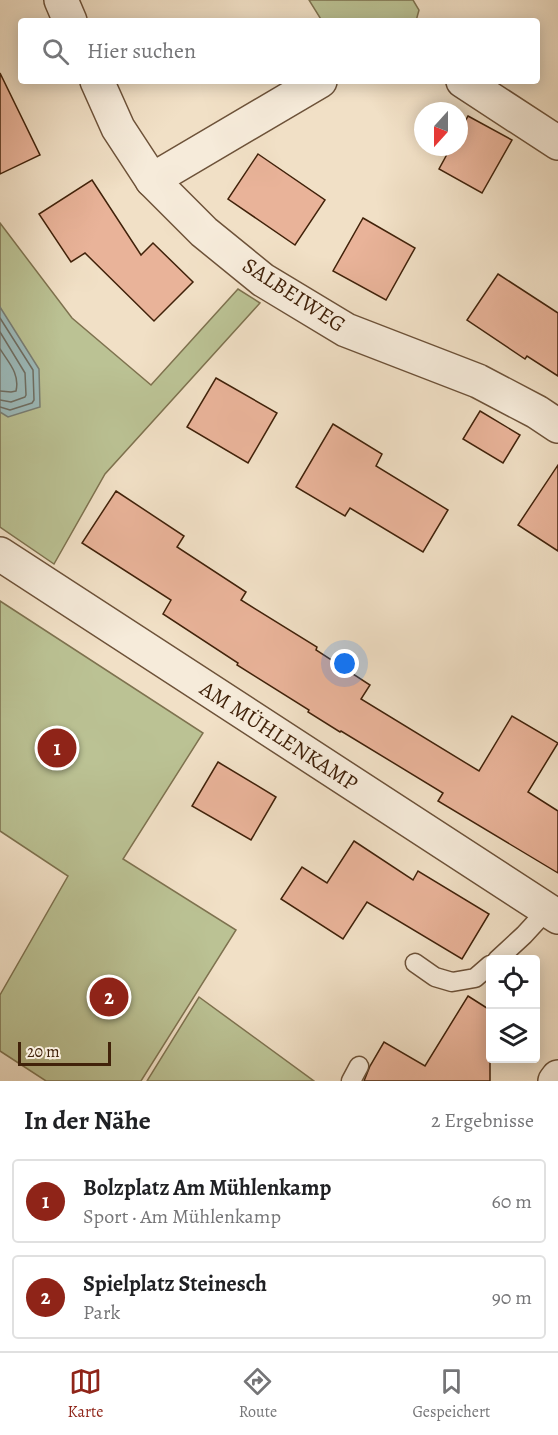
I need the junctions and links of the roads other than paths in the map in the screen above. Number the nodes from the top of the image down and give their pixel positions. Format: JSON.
{"nodes":[{"id":1,"x":61,"y":0,"type":"edge"},
{"id":2,"x":69,"y":18,"type":"edge"},
{"id":3,"x":98,"y":84,"type":"edge"},
{"id":4,"x":315,"y":84,"type":"edge"},
{"id":5,"x":468,"y":84,"type":"edge"},
{"id":6,"x":558,"y":143,"type":"edge"},
{"id":7,"x":152,"y":180,"type":"junction"},
{"id":8,"x":558,"y":426,"type":"edge"},
{"id":9,"x":0,"y":554,"type":"edge"},
{"id":10,"x":553,"y":914,"type":"edge"},
{"id":11,"x":502,"y":955,"type":"edge"},
{"id":12,"x":415,"y":963,"type":"dead end"},
{"id":13,"x":486,"y":968,"type":"edge"},
{"id":14,"x":558,"y":1077,"type":"edge"},
{"id":15,"x":555,"y":1081,"type":"edge"}],
"edges":[{"from":1,"to":2,"type":"street"},
{"from":3,"to":7,"type":"street","name":"SALBEIWEG"},
{"from":4,"to":7,"type":"street"},
{"from":5,"to":6,"type":"street"},
{"from":7,"to":8,"type":"street","name":"SALBEIWEG"},
{"from":9,"to":10,"type":"street","name":"AM MÜHLENKAMP"},
{"from":10,"to":11,"type":"lane"},
{"from":12,"to":13,"type":"lane"},
{"from":14,"to":15,"type":"street"}]}
